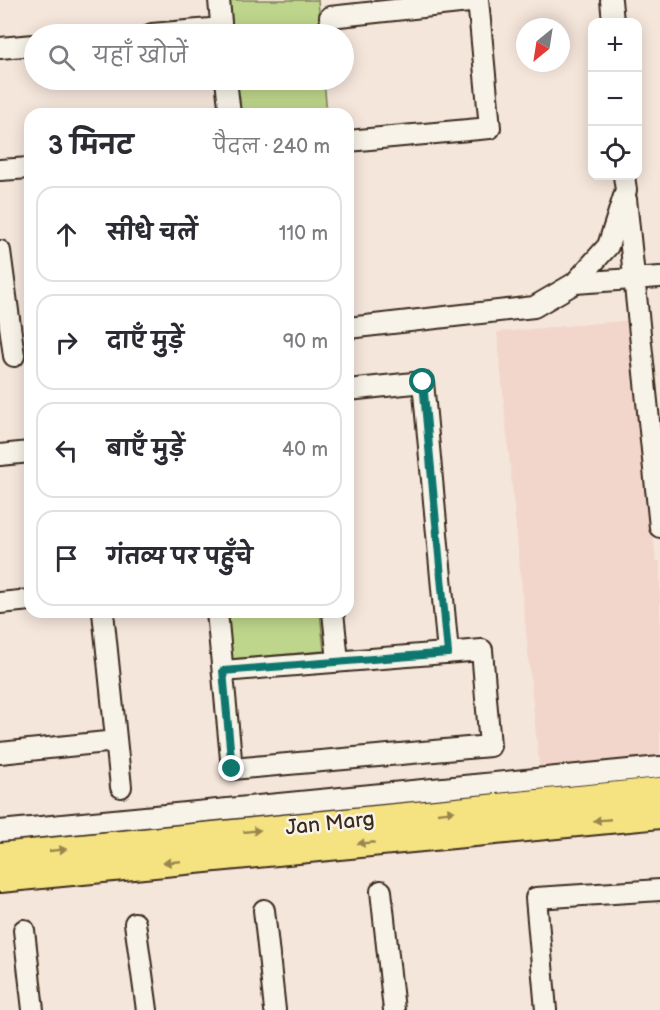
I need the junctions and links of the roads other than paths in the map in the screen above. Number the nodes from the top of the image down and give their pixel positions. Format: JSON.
{"nodes":[{"id":1,"x":219,"y":0,"type":"edge"},
{"id":2,"x":478,"y":0,"type":"edge"},
{"id":3,"x":611,"y":0,"type":"edge"},
{"id":4,"x":330,"y":17,"type":"dead end"},
{"id":5,"x":613,"y":18,"type":"edge"},
{"id":6,"x":221,"y":24,"type":"edge"},
{"id":7,"x":24,"y":46,"type":"edge"},
{"id":8,"x":0,"y":48,"type":"edge"},
{"id":9,"x":227,"y":90,"type":"edge"},
{"id":10,"x":229,"y":108,"type":"edge"},
{"id":11,"x":354,"y":140,"type":"edge"},
{"id":12,"x":24,"y":168,"type":"edge"},
{"id":13,"x":0,"y":170,"type":"edge"},
{"id":14,"x":625,"y":183,"type":"edge"},
{"id":15,"x":0,"y":251,"type":"edge"},
{"id":16,"x":660,"y":277,"type":"edge"},
{"id":17,"x":634,"y":279,"type":"junction"},
{"id":18,"x":575,"y":283,"type":"junction"},
{"id":19,"x":354,"y":327,"type":"edge"},
{"id":20,"x":15,"y":355,"type":"edge"},
{"id":21,"x":354,"y":389,"type":"edge"},
{"id":22,"x":24,"y":453,"type":"edge"},
{"id":23,"x":0,"y":455,"type":"edge"},
{"id":24,"x":660,"y":527,"type":"edge"},
{"id":25,"x":24,"y":601,"type":"edge"},
{"id":26,"x":0,"y":603,"type":"edge"},
{"id":27,"x":104,"y":618,"type":"edge"},
{"id":28,"x":218,"y":618,"type":"edge"},
{"id":29,"x":334,"y":618,"type":"edge"},
{"id":30,"x":448,"y":653,"type":"junction"},
{"id":31,"x":338,"y":662,"type":"junction"},
{"id":32,"x":223,"y":671,"type":"junction"},
{"id":33,"x":116,"y":741,"type":"junction"},
{"id":34,"x":0,"y":753,"type":"edge"},
{"id":35,"x":660,"y":767,"type":"edge"},
{"id":36,"x":121,"y":787,"type":"dead end"},
{"id":37,"x":660,"y":791,"type":"edge"},
{"id":38,"x":660,"y":815,"type":"edge"},
{"id":39,"x":0,"y":831,"type":"edge"},
{"id":40,"x":0,"y":856,"type":"edge"},
{"id":41,"x":0,"y":879,"type":"edge"},
{"id":42,"x":660,"y":890,"type":"edge"},
{"id":43,"x":381,"y":891,"type":"dead end"},
{"id":44,"x":264,"y":910,"type":"dead end"},
{"id":45,"x":135,"y":923,"type":"dead end"},
{"id":46,"x":24,"y":930,"type":"dead end"},
{"id":47,"x":33,"y":1010,"type":"edge"},
{"id":48,"x":147,"y":1010,"type":"edge"},
{"id":49,"x":275,"y":1010,"type":"edge"},
{"id":50,"x":394,"y":1010,"type":"edge"},
{"id":51,"x":546,"y":1010,"type":"edge"}],
"edges":[{"from":1,"to":6,"type":"street"},
{"from":2,"to":4,"type":"street"},
{"from":2,"to":11,"type":"street"},
{"from":3,"to":5,"type":"street"},
{"from":7,"to":8,"type":"street"},
{"from":9,"to":10,"type":"street"},
{"from":12,"to":13,"type":"street"},
{"from":14,"to":17,"type":"street"},
{"from":14,"to":18,"type":"street"},
{"from":15,"to":20,"type":"street"},
{"from":16,"to":17,"type":"street"},
{"from":17,"to":18,"type":"street"},
{"from":17,"to":24,"type":"street"},
{"from":18,"to":19,"type":"street"},
{"from":21,"to":30,"type":"street"},
{"from":22,"to":23,"type":"street"},
{"from":25,"to":26,"type":"street"},
{"from":27,"to":33,"type":"street"},
{"from":28,"to":32,"type":"street"},
{"from":29,"to":31,"type":"street"},
{"from":30,"to":31,"type":"street"},
{"from":30,"to":32,"type":"street"},
{"from":31,"to":32,"type":"street"},
{"from":33,"to":34,"type":"street"},
{"from":33,"to":36,"type":"street"},
{"from":35,"to":39,"type":"street"},
{"from":40,"to":37,"type":"main road","name":"Jan Marg","one_way":true},
{"from":38,"to":41,"type":"main road","name":"Jan Marg","one_way":true},
{"from":42,"to":51,"type":"street"},
{"from":43,"to":50,"type":"street"},
{"from":44,"to":49,"type":"street"},
{"from":45,"to":48,"type":"street"},
{"from":46,"to":47,"type":"street"}]}
